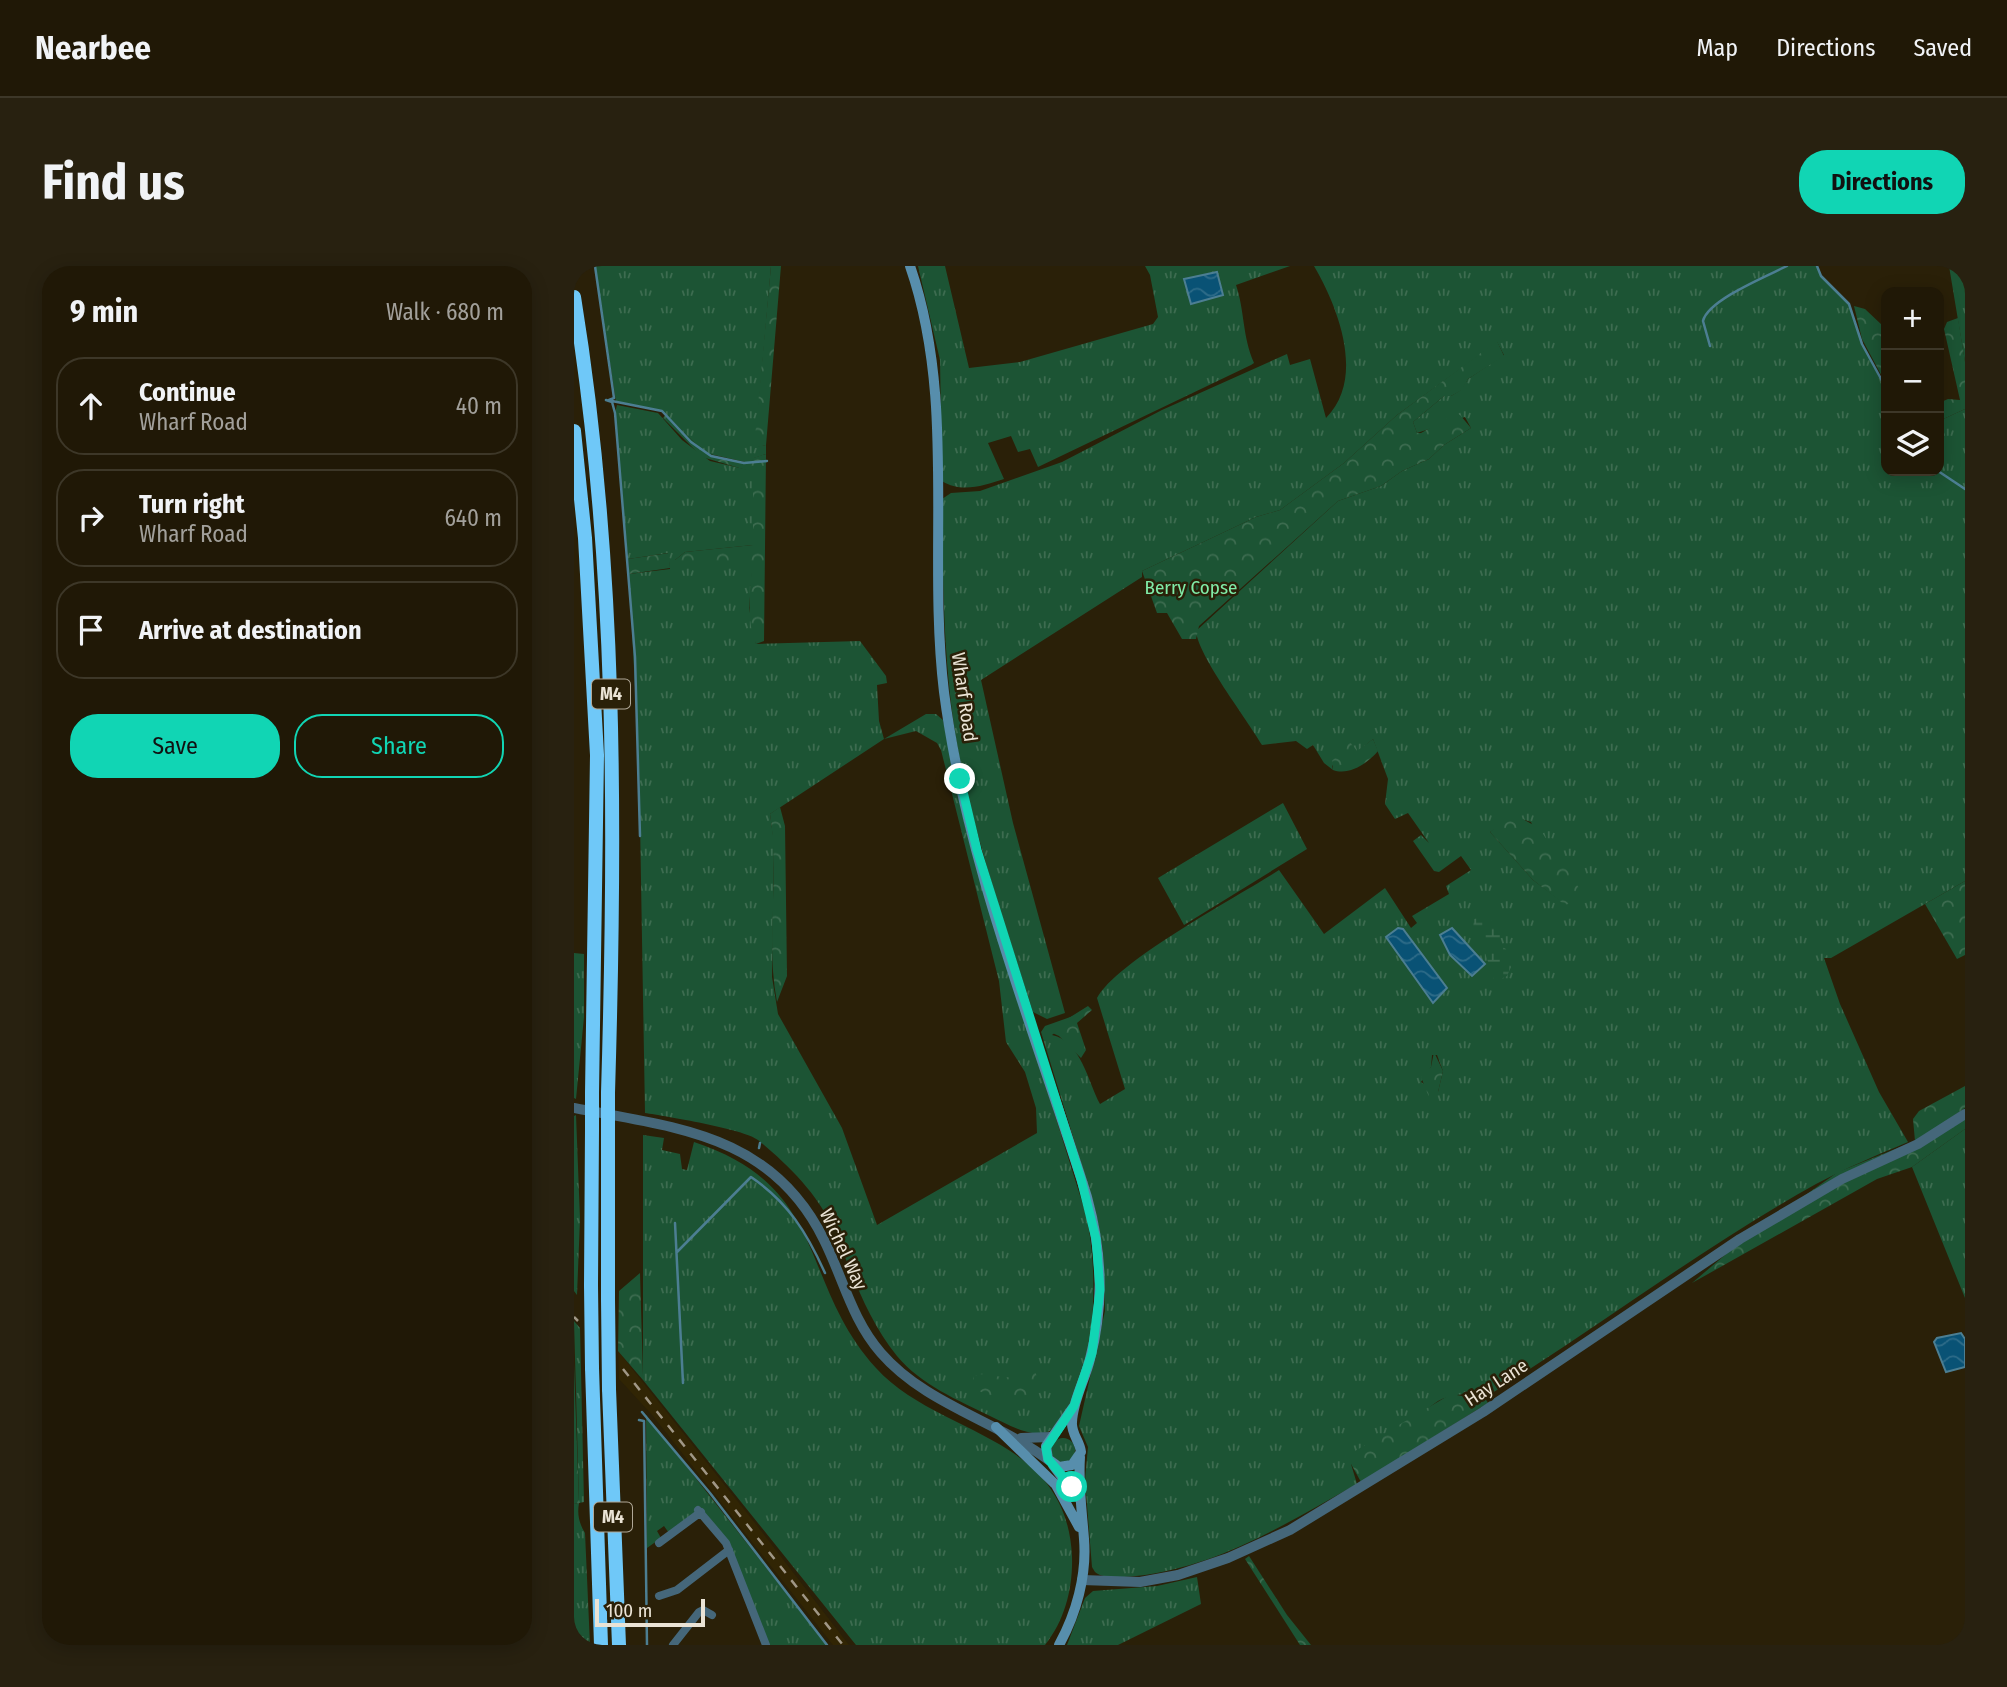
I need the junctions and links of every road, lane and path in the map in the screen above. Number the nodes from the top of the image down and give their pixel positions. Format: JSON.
{"nodes":[{"id":1,"x":911,"y":266,"type":"edge"},
{"id":2,"x":574,"y":298,"type":"edge"},
{"id":3,"x":574,"y":431,"type":"edge"},
{"id":4,"x":574,"y":1108,"type":"edge"},
{"id":5,"x":1965,"y":1114,"type":"edge"},
{"id":6,"x":1074,"y":1406,"type":"junction"},
{"id":7,"x":996,"y":1427,"type":"junction"},
{"id":8,"x":1052,"y":1436,"type":"junction"},
{"id":9,"x":1074,"y":1436,"type":"junction"},
{"id":10,"x":1017,"y":1437,"type":"junction"},
{"id":11,"x":1080,"y":1454,"type":"junction"},
{"id":12,"x":1051,"y":1463,"type":"junction"},
{"id":13,"x":1079,"y":1503,"type":"junction"},
{"id":14,"x":1084,"y":1539,"type":"junction"},
{"id":15,"x":659,"y":1543,"type":"dead end"},
{"id":16,"x":729,"y":1550,"type":"junction"},
{"id":17,"x":1082,"y":1580,"type":"junction"},
{"id":18,"x":659,"y":1596,"type":"dead end"},
{"id":19,"x":712,"y":1615,"type":"dead end"},
{"id":20,"x":676,"y":1642,"type":"edge"},
{"id":21,"x":601,"y":1645,"type":"edge"},
{"id":22,"x":618,"y":1645,"type":"edge"},
{"id":23,"x":688,"y":1645,"type":"edge"},
{"id":24,"x":766,"y":1645,"type":"edge"},
{"id":25,"x":1059,"y":1645,"type":"edge"}],
"edges":[{"from":1,"to":6,"type":"main road","name":"Wharf Road"},
{"from":2,"to":22,"type":"highway","number":"M4","bridge":true},
{"from":3,"to":21,"type":"highway","number":"M4","bridge":true},
{"from":4,"to":7,"type":"street","name":"Wichel Way"},
{"from":5,"to":17,"type":"street","name":"Hay Lane"},
{"from":6,"to":8,"type":"main road","name":"Wharf Road"},
{"from":6,"to":9,"type":"main road","name":"Wharf Road"},
{"from":7,"to":10,"type":"street","name":"Wichel Way"},
{"from":7,"to":14,"type":"main road"},
{"from":8,"to":9,"type":"main road"},
{"from":8,"to":10,"type":"street","name":"Wichel Way"},
{"from":8,"to":12,"type":"main road","name":"Wharf Road"},
{"from":9,"to":11,"type":"main road","name":"Wharf Road"},
{"from":10,"to":12,"type":"street","name":"Wichel Way"},
{"from":11,"to":12,"type":"main road"},
{"from":11,"to":13,"type":"main road","name":"Wharf Road"},
{"from":12,"to":13,"type":"main road","name":"Wharf Road"},
{"from":13,"to":14,"type":"main road","name":"Wharf Road"},
{"from":14,"to":17,"type":"main road","name":"Wharf Road"},
{"from":15,"to":16,"type":"street"},
{"from":16,"to":18,"type":"street"},
{"from":16,"to":24,"type":"street"},
{"from":17,"to":25,"type":"main road"},
{"from":19,"to":20,"type":"street"},
{"from":20,"to":23,"type":"street"}]}
